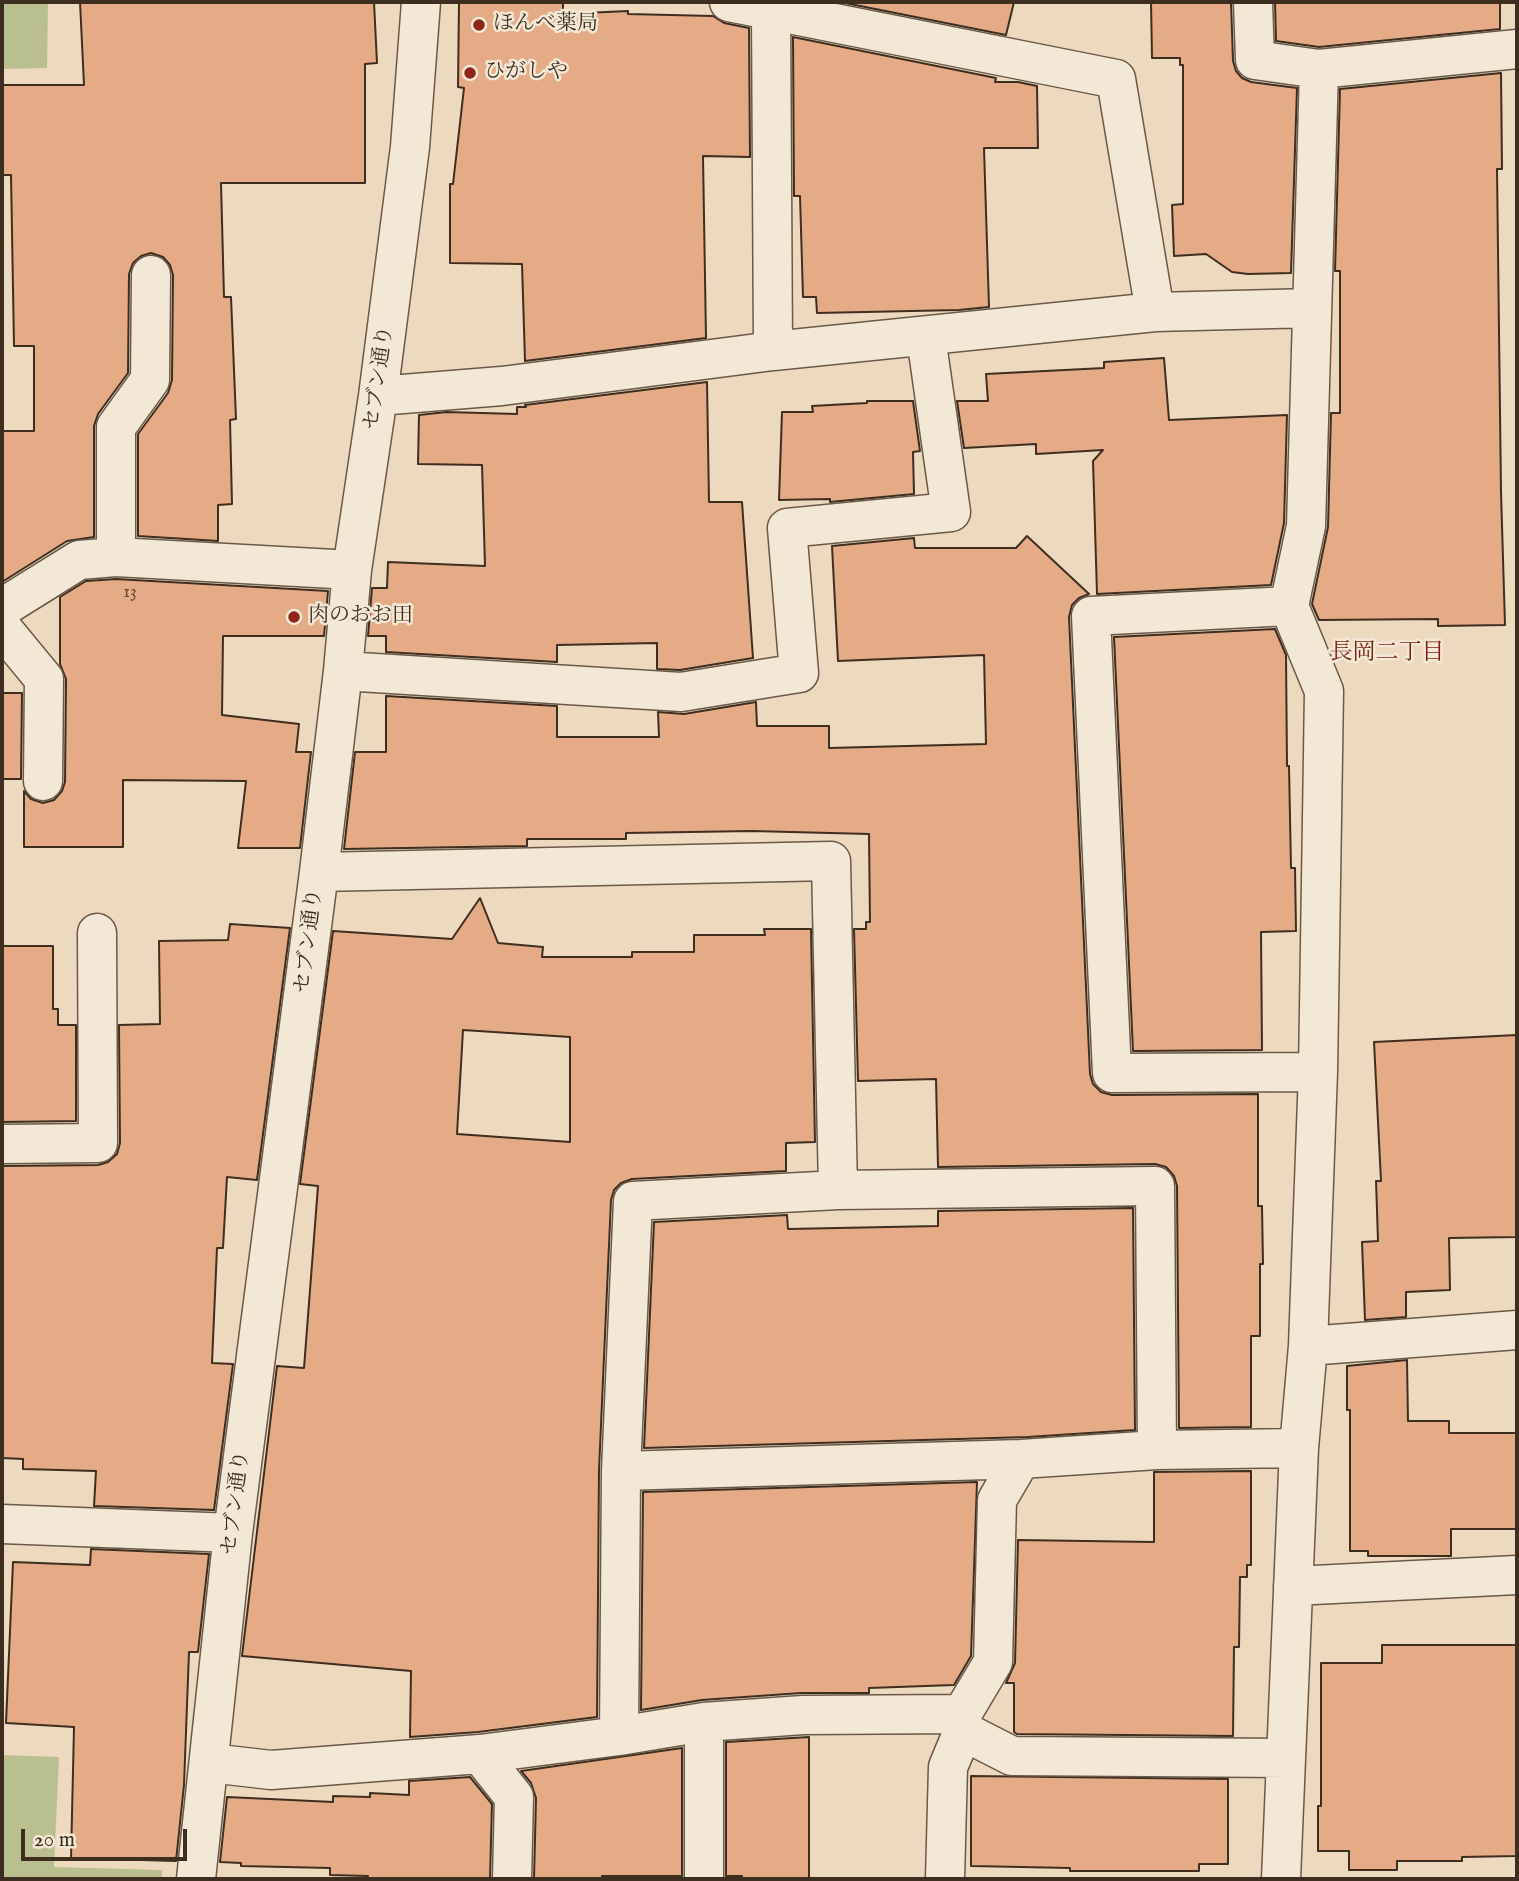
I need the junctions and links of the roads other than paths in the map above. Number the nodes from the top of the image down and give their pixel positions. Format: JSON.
{"nodes":[{"id":1,"x":421,"y":2,"type":"edge"},
{"id":2,"x":729,"y":2,"type":"edge"},
{"id":3,"x":1253,"y":2,"type":"edge"},
{"id":4,"x":771,"y":10,"type":"junction"},
{"id":5,"x":1517,"y":49,"type":"edge"},
{"id":6,"x":1319,"y":69,"type":"junction"},
{"id":7,"x":151,"y":275,"type":"dead end"},
{"id":8,"x":1312,"y":308,"type":"junction"},
{"id":9,"x":1155,"y":312,"type":"junction"},
{"id":10,"x":926,"y":337,"type":"junction"},
{"id":11,"x":773,"y":351,"type":"junction"},
{"id":12,"x":378,"y":396,"type":"junction"},
{"id":13,"x":116,"y":557,"type":"junction"},
{"id":14,"x":352,"y":570,"type":"junction"},
{"id":15,"x":1289,"y":606,"type":"junction"},
{"id":16,"x":2,"y":608,"type":"edge"},
{"id":17,"x":2,"y":628,"type":"edge"},
{"id":18,"x":343,"y":671,"type":"junction"},
{"id":19,"x":43,"y":781,"type":"dead end"},
{"id":20,"x":319,"y":872,"type":"junction"},
{"id":21,"x":97,"y":933,"type":"dead end"},
{"id":22,"x":1318,"y":1072,"type":"junction"},
{"id":23,"x":2,"y":1143,"type":"edge"},
{"id":24,"x":838,"y":1190,"type":"junction"},
{"id":25,"x":1517,"y":1330,"type":"edge"},
{"id":26,"x":1308,"y":1346,"type":"junction"},
{"id":27,"x":1299,"y":1448,"type":"junction"},
{"id":28,"x":1157,"y":1450,"type":"junction"},
{"id":29,"x":1021,"y":1460,"type":"junction"},
{"id":30,"x":621,"y":1471,"type":"junction"},
{"id":31,"x":2,"y":1524,"type":"edge"},
{"id":32,"x":233,"y":1534,"type":"junction"},
{"id":33,"x":1517,"y":1575,"type":"edge"},
{"id":34,"x":1293,"y":1586,"type":"junction"},
{"id":35,"x":704,"y":1722,"type":"junction"},
{"id":36,"x":963,"y":1723,"type":"junction"},
{"id":37,"x":619,"y":1736,"type":"junction"},
{"id":38,"x":480,"y":1754,"type":"junction"},
{"id":39,"x":1286,"y":1758,"type":"junction"},
{"id":40,"x":210,"y":1763,"type":"junction"},
{"id":41,"x":196,"y":1879,"type":"edge"},
{"id":42,"x":512,"y":1879,"type":"edge"},
{"id":43,"x":704,"y":1879,"type":"edge"},
{"id":44,"x":945,"y":1879,"type":"edge"},
{"id":45,"x":1281,"y":1879,"type":"edge"}],
"edges":[{"from":1,"to":12,"type":"street","name":"セブン通り"},
{"from":2,"to":4,"type":"street"},
{"from":3,"to":6,"type":"street"},
{"from":4,"to":9,"type":"street"},
{"from":4,"to":11,"type":"street"},
{"from":5,"to":6,"type":"street"},
{"from":6,"to":8,"type":"street"},
{"from":7,"to":13,"type":"street"},
{"from":8,"to":9,"type":"street"},
{"from":8,"to":15,"type":"street"},
{"from":9,"to":10,"type":"street"},
{"from":10,"to":11,"type":"street"},
{"from":10,"to":18,"type":"street"},
{"from":11,"to":12,"type":"street"},
{"from":12,"to":14,"type":"street","name":"セブン通り"},
{"from":13,"to":14,"type":"street"},
{"from":13,"to":16,"type":"street"},
{"from":14,"to":18,"type":"street","name":"セブン通り"},
{"from":15,"to":22,"type":"street"},
{"from":15,"to":22,"type":"street"},
{"from":17,"to":19,"type":"street"},
{"from":18,"to":20,"type":"street","name":"セブン通り"},
{"from":20,"to":24,"type":"street"},
{"from":20,"to":32,"type":"street","name":"セブン通り"},
{"from":21,"to":23,"type":"street"},
{"from":22,"to":26,"type":"street"},
{"from":24,"to":28,"type":"street"},
{"from":24,"to":30,"type":"street"},
{"from":25,"to":26,"type":"street"},
{"from":26,"to":27,"type":"street"},
{"from":27,"to":28,"type":"street"},
{"from":27,"to":34,"type":"street"},
{"from":28,"to":29,"type":"street"},
{"from":29,"to":30,"type":"street"},
{"from":29,"to":36,"type":"street"},
{"from":30,"to":37,"type":"street"},
{"from":31,"to":32,"type":"street"},
{"from":32,"to":40,"type":"street","name":"セブン通り"},
{"from":33,"to":34,"type":"street"},
{"from":34,"to":39,"type":"street"},
{"from":35,"to":36,"type":"street"},
{"from":35,"to":37,"type":"street"},
{"from":35,"to":43,"type":"street"},
{"from":36,"to":39,"type":"street"},
{"from":36,"to":44,"type":"street"},
{"from":37,"to":38,"type":"street"},
{"from":38,"to":40,"type":"street"},
{"from":38,"to":42,"type":"street"},
{"from":39,"to":45,"type":"street"},
{"from":40,"to":41,"type":"street","name":"セブン通り"}]}
